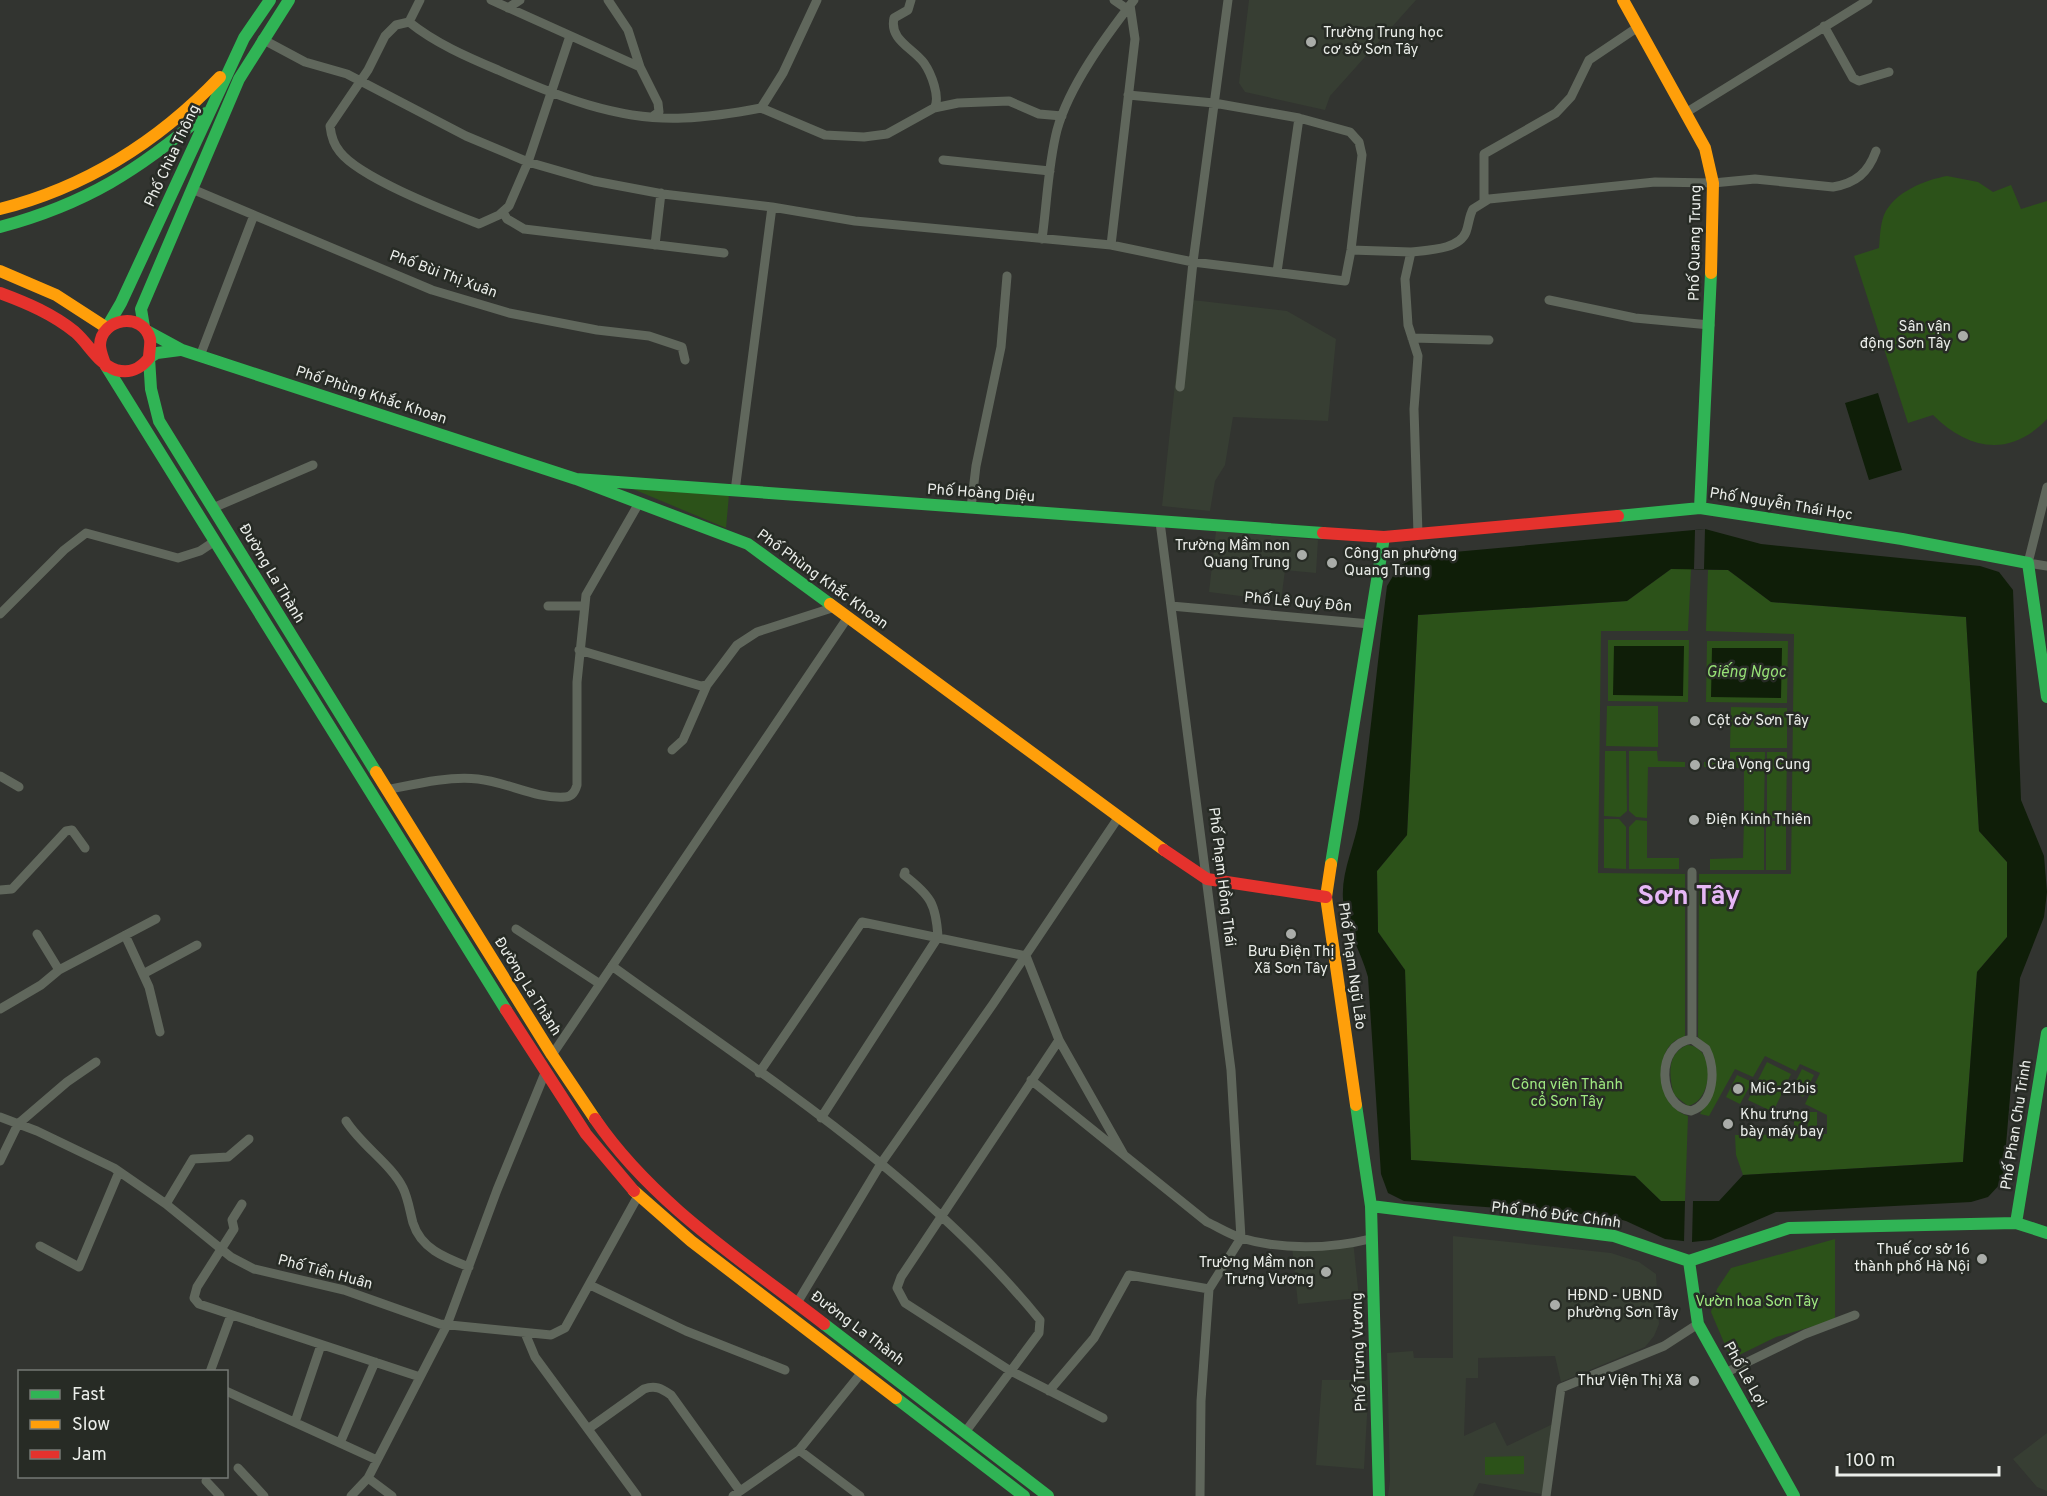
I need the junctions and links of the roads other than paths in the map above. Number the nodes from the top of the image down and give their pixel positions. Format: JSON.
{"nodes":[{"id":1,"x":270,"y":0,"type":"edge"},
{"id":2,"x":289,"y":0,"type":"edge"},
{"id":3,"x":420,"y":0,"type":"edge"},
{"id":4,"x":490,"y":0,"type":"edge"},
{"id":5,"x":520,"y":0,"type":"edge"},
{"id":6,"x":608,"y":0,"type":"edge"},
{"id":7,"x":818,"y":0,"type":"edge"},
{"id":8,"x":911,"y":0,"type":"edge"},
{"id":9,"x":1114,"y":0,"type":"edge"},
{"id":10,"x":1228,"y":0,"type":"edge"},
{"id":11,"x":1623,"y":0,"type":"edge"},
{"id":12,"x":1868,"y":0,"type":"edge"},
{"id":13,"x":1130,"y":5,"type":"edge"},
{"id":14,"x":508,"y":8,"type":"junction"},
{"id":15,"x":409,"y":22,"type":"junction"},
{"id":16,"x":1824,"y":26,"type":"junction"},
{"id":17,"x":1638,"y":27,"type":"junction"},
{"id":18,"x":570,"y":36,"type":"junction"},
{"id":19,"x":244,"y":38,"type":"junction"},
{"id":20,"x":262,"y":39,"type":"junction"},
{"id":21,"x":640,"y":67,"type":"junction"},
{"id":22,"x":1889,"y":72,"type":"dead end"},
{"id":23,"x":239,"y":79,"type":"junction"},
{"id":24,"x":359,"y":82,"type":"junction"},
{"id":25,"x":550,"y":92,"type":"junction"},
{"id":26,"x":1128,"y":95,"type":"junction"},
{"id":27,"x":1214,"y":103,"type":"junction"},
{"id":28,"x":212,"y":107,"type":"junction"},
{"id":29,"x":761,"y":108,"type":"junction"},
{"id":30,"x":934,"y":108,"type":"junction"},
{"id":31,"x":1687,"y":112,"type":"junction"},
{"id":32,"x":1062,"y":116,"type":"junction"},
{"id":33,"x":651,"y":117,"type":"junction"},
{"id":34,"x":1299,"y":118,"type":"junction"},
{"id":35,"x":1876,"y":151,"type":"dead end"},
{"id":36,"x":943,"y":159,"type":"dead end"},
{"id":37,"x":528,"y":162,"type":"junction"},
{"id":38,"x":1050,"y":171,"type":"junction"},
{"id":39,"x":1713,"y":183,"type":"junction"},
{"id":40,"x":192,"y":189,"type":"junction"},
{"id":41,"x":661,"y":193,"type":"junction"},
{"id":42,"x":1484,"y":201,"type":"junction"},
{"id":43,"x":772,"y":207,"type":"junction"},
{"id":44,"x":0,"y":209,"type":"edge"},
{"id":45,"x":503,"y":212,"type":"junction"},
{"id":46,"x":254,"y":215,"type":"junction"},
{"id":47,"x":0,"y":227,"type":"edge"},
{"id":48,"x":1042,"y":239,"type":"junction"},
{"id":49,"x":655,"y":245,"type":"junction"},
{"id":50,"x":1110,"y":245,"type":"junction"},
{"id":51,"x":1351,"y":250,"type":"junction"},
{"id":52,"x":1411,"y":252,"type":"junction"},
{"id":53,"x":724,"y":253,"type":"dead end"},
{"id":54,"x":1193,"y":261,"type":"junction"},
{"id":55,"x":0,"y":271,"type":"edge"},
{"id":56,"x":1277,"y":272,"type":"junction"},
{"id":57,"x":1007,"y":276,"type":"dead end"},
{"id":58,"x":0,"y":293,"type":"edge"},
{"id":59,"x":1549,"y":300,"type":"dead end"},
{"id":60,"x":1710,"y":325,"type":"junction"},
{"id":61,"x":107,"y":328,"type":"junction"},
{"id":62,"x":146,"y":329,"type":"junction"},
{"id":63,"x":1412,"y":339,"type":"junction"},
{"id":64,"x":1489,"y":340,"type":"dead end"},
{"id":65,"x":182,"y":350,"type":"junction"},
{"id":66,"x":200,"y":356,"type":"junction"},
{"id":67,"x":149,"y":358,"type":"junction"},
{"id":68,"x":685,"y":360,"type":"dead end"},
{"id":69,"x":105,"y":364,"type":"junction"},
{"id":70,"x":1180,"y":387,"type":"dead end"},
{"id":71,"x":313,"y":465,"type":"dead end"},
{"id":72,"x":576,"y":479,"type":"junction"},
{"id":73,"x":626,"y":483,"type":"junction"},
{"id":74,"x":2047,"y":487,"type":"edge"},
{"id":75,"x":735,"y":491,"type":"junction"},
{"id":76,"x":623,"y":496,"type":"junction"},
{"id":77,"x":639,"y":503,"type":"junction"},
{"id":78,"x":213,"y":508,"type":"junction"},
{"id":79,"x":970,"y":508,"type":"junction"},
{"id":80,"x":1700,"y":508,"type":"junction"},
{"id":81,"x":1160,"y":522,"type":"junction"},
{"id":82,"x":1418,"y":534,"type":"junction"},
{"id":83,"x":1384,"y":537,"type":"junction"},
{"id":84,"x":215,"y":541,"type":"junction"},
{"id":85,"x":2028,"y":563,"type":"junction"},
{"id":86,"x":2047,"y":566,"type":"edge"},
{"id":87,"x":548,"y":606,"type":"dead end"},
{"id":88,"x":584,"y":606,"type":"junction"},
{"id":89,"x":1171,"y":606,"type":"junction"},
{"id":90,"x":835,"y":607,"type":"junction"},
{"id":91,"x":0,"y":614,"type":"edge"},
{"id":92,"x":848,"y":617,"type":"junction"},
{"id":93,"x":1370,"y":624,"type":"junction"},
{"id":94,"x":579,"y":650,"type":"junction"},
{"id":95,"x":707,"y":685,"type":"junction"},
{"id":96,"x":2047,"y":697,"type":"edge"},
{"id":97,"x":672,"y":750,"type":"dead end"},
{"id":98,"x":0,"y":776,"type":"edge"},
{"id":99,"x":19,"y":787,"type":"dead end"},
{"id":100,"x":386,"y":790,"type":"junction"},
{"id":101,"x":1118,"y":818,"type":"junction"},
{"id":102,"x":86,"y":848,"type":"dead end"},
{"id":103,"x":905,"y":872,"type":"dead end"},
{"id":104,"x":1692,"y":872,"type":"dead end"},
{"id":105,"x":1207,"y":879,"type":"junction"},
{"id":106,"x":0,"y":890,"type":"edge"},
{"id":107,"x":1326,"y":897,"type":"junction"},
{"id":108,"x":156,"y":919,"type":"dead end"},
{"id":109,"x":516,"y":929,"type":"dead end"},
{"id":110,"x":37,"y":934,"type":"dead end"},
{"id":111,"x":125,"y":935,"type":"junction"},
{"id":112,"x":938,"y":937,"type":"junction"},
{"id":113,"x":197,"y":945,"type":"dead end"},
{"id":114,"x":1026,"y":956,"type":"junction"},
{"id":115,"x":612,"y":966,"type":"junction"},
{"id":116,"x":59,"y":970,"type":"junction"},
{"id":117,"x":143,"y":974,"type":"junction"},
{"id":118,"x":600,"y":984,"type":"junction"},
{"id":119,"x":0,"y":1009,"type":"edge"},
{"id":120,"x":160,"y":1032,"type":"dead end"},
{"id":121,"x":2047,"y":1033,"type":"edge"},
{"id":122,"x":1059,"y":1040,"type":"junction"},
{"id":123,"x":1692,"y":1040,"type":"junction"},
{"id":124,"x":552,"y":1055,"type":"junction"},
{"id":125,"x":96,"y":1062,"type":"dead end"},
{"id":126,"x":545,"y":1073,"type":"junction"},
{"id":127,"x":759,"y":1073,"type":"junction"},
{"id":128,"x":1031,"y":1080,"type":"junction"},
{"id":129,"x":0,"y":1117,"type":"edge"},
{"id":130,"x":820,"y":1118,"type":"junction"},
{"id":131,"x":346,"y":1121,"type":"dead end"},
{"id":132,"x":18,"y":1124,"type":"junction"},
{"id":133,"x":249,"y":1139,"type":"dead end"},
{"id":134,"x":1124,"y":1155,"type":"junction"},
{"id":135,"x":0,"y":1161,"type":"edge"},
{"id":136,"x":882,"y":1162,"type":"junction"},
{"id":137,"x":119,"y":1172,"type":"junction"},
{"id":138,"x":638,"y":1196,"type":"junction"},
{"id":139,"x":242,"y":1203,"type":"dead end"},
{"id":140,"x":166,"y":1204,"type":"junction"},
{"id":141,"x":1371,"y":1206,"type":"junction"},
{"id":142,"x":942,"y":1216,"type":"junction"},
{"id":143,"x":2016,"y":1222,"type":"junction"},
{"id":144,"x":2047,"y":1233,"type":"edge"},
{"id":145,"x":1241,"y":1238,"type":"junction"},
{"id":146,"x":1370,"y":1239,"type":"junction"},
{"id":147,"x":40,"y":1246,"type":"dead end"},
{"id":148,"x":220,"y":1250,"type":"junction"},
{"id":149,"x":1689,"y":1262,"type":"junction"},
{"id":150,"x":469,"y":1267,"type":"junction"},
{"id":151,"x":590,"y":1285,"type":"junction"},
{"id":152,"x":1209,"y":1289,"type":"junction"},
{"id":153,"x":797,"y":1303,"type":"junction"},
{"id":154,"x":231,"y":1315,"type":"junction"},
{"id":155,"x":1855,"y":1316,"type":"dead end"},
{"id":156,"x":1698,"y":1324,"type":"junction"},
{"id":157,"x":447,"y":1325,"type":"junction"},
{"id":158,"x":525,"y":1333,"type":"junction"},
{"id":159,"x":321,"y":1345,"type":"junction"},
{"id":160,"x":375,"y":1362,"type":"junction"},
{"id":161,"x":210,"y":1370,"type":"edge"},
{"id":162,"x":785,"y":1370,"type":"dead end"},
{"id":163,"x":862,"y":1372,"type":"junction"},
{"id":164,"x":1012,"y":1372,"type":"junction"},
{"id":165,"x":1725,"y":1373,"type":"junction"},
{"id":166,"x":420,"y":1377,"type":"junction"},
{"id":167,"x":1049,"y":1391,"type":"junction"},
{"id":168,"x":228,"y":1392,"type":"edge"},
{"id":169,"x":1102,"y":1418,"type":"dead end"},
{"id":170,"x":295,"y":1422,"type":"junction"},
{"id":171,"x":588,"y":1429,"type":"junction"},
{"id":172,"x":966,"y":1431,"type":"junction"},
{"id":173,"x":340,"y":1443,"type":"junction"},
{"id":174,"x":799,"y":1450,"type":"junction"},
{"id":175,"x":377,"y":1460,"type":"junction"},
{"id":176,"x":238,"y":1468,"type":"dead end"},
{"id":177,"x":368,"y":1478,"type":"junction"},
{"id":178,"x":206,"y":1481,"type":"dead end"},
{"id":179,"x":736,"y":1493,"type":"edge"},
{"id":180,"x":220,"y":1496,"type":"edge"},
{"id":181,"x":264,"y":1496,"type":"edge"},
{"id":182,"x":351,"y":1496,"type":"edge"},
{"id":183,"x":392,"y":1496,"type":"edge"},
{"id":184,"x":637,"y":1496,"type":"edge"},
{"id":185,"x":860,"y":1496,"type":"edge"},
{"id":186,"x":1024,"y":1496,"type":"edge"},
{"id":187,"x":1048,"y":1496,"type":"edge"},
{"id":188,"x":1200,"y":1496,"type":"edge"},
{"id":189,"x":1379,"y":1496,"type":"edge"},
{"id":190,"x":1546,"y":1496,"type":"edge"},
{"id":191,"x":1794,"y":1496,"type":"edge"}],
"edges":[{"from":1,"to":19,"type":"main road","name":"Phố Chùa Thông"},
{"from":2,"to":20,"type":"main road","name":"Phố Chùa Thông"},
{"from":3,"to":15,"type":"street"},
{"from":4,"to":14,"type":"street"},
{"from":5,"to":14,"type":"street"},
{"from":6,"to":21,"type":"street"},
{"from":7,"to":29,"type":"street"},
{"from":8,"to":30,"type":"street"},
{"from":9,"to":13,"type":"street"},
{"from":10,"to":27,"type":"street"},
{"from":11,"to":17,"type":"main road","name":"Phố Quang Trung"},
{"from":12,"to":16,"type":"street"},
{"from":13,"to":26,"type":"street"},
{"from":13,"to":32,"type":"street"},
{"from":14,"to":18,"type":"street"},
{"from":15,"to":24,"type":"street"},
{"from":15,"to":25,"type":"street"},
{"from":16,"to":22,"type":"street"},
{"from":16,"to":31,"type":"street"},
{"from":17,"to":31,"type":"main road","name":"Phố Quang Trung"},
{"from":17,"to":42,"type":"street"},
{"from":18,"to":21,"type":"street"},
{"from":18,"to":25,"type":"street"},
{"from":19,"to":28,"type":"main road","name":"Phố Chùa Thông"},
{"from":19,"to":44,"type":"main road"},
{"from":20,"to":23,"type":"main road","name":"Phố Chùa Thông"},
{"from":20,"to":24,"type":"street"},
{"from":21,"to":33,"type":"street"},
{"from":23,"to":28,"type":"main road"},
{"from":23,"to":40,"type":"main road","name":"Phố Chùa Thông"},
{"from":24,"to":37,"type":"street"},
{"from":24,"to":45,"type":"street"},
{"from":25,"to":33,"type":"street"},
{"from":25,"to":37,"type":"street"},
{"from":26,"to":27,"type":"street"},
{"from":26,"to":50,"type":"street"},
{"from":27,"to":34,"type":"street"},
{"from":27,"to":54,"type":"street"},
{"from":28,"to":47,"type":"main road"},
{"from":28,"to":61,"type":"main road","name":"Phố Chùa Thông"},
{"from":29,"to":30,"type":"street"},
{"from":29,"to":33,"type":"street"},
{"from":30,"to":32,"type":"street"},
{"from":31,"to":39,"type":"main road","name":"Phố Quang Trung"},
{"from":32,"to":38,"type":"street"},
{"from":34,"to":51,"type":"street"},
{"from":34,"to":56,"type":"street"},
{"from":35,"to":39,"type":"street"},
{"from":36,"to":38,"type":"street"},
{"from":37,"to":41,"type":"street"},
{"from":37,"to":45,"type":"street"},
{"from":38,"to":48,"type":"street"},
{"from":39,"to":42,"type":"street"},
{"from":39,"to":60,"type":"main road","name":"Phố Quang Trung"},
{"from":40,"to":46,"type":"street","name":"Phố Bùi Thị Xuân"},
{"from":40,"to":62,"type":"main road","name":"Phố Chùa Thông"},
{"from":41,"to":43,"type":"street"},
{"from":41,"to":49,"type":"street"},
{"from":42,"to":52,"type":"street"},
{"from":43,"to":48,"type":"street"},
{"from":43,"to":75,"type":"street"},
{"from":45,"to":49,"type":"street"},
{"from":46,"to":66,"type":"street"},
{"from":46,"to":68,"type":"street","name":"Phố Bùi Thị Xuân"},
{"from":48,"to":50,"type":"street"},
{"from":49,"to":53,"type":"street"},
{"from":50,"to":54,"type":"street"},
{"from":51,"to":52,"type":"street"},
{"from":51,"to":56,"type":"street"},
{"from":52,"to":63,"type":"street"},
{"from":54,"to":56,"type":"street"},
{"from":54,"to":70,"type":"street"},
{"from":55,"to":61,"type":"main road"},
{"from":57,"to":79,"type":"street"},
{"from":58,"to":69,"type":"main road","name":"Đường La Thành"},
{"from":59,"to":60,"type":"street"},
{"from":60,"to":80,"type":"main road","name":"Phố Quang Trung"},
{"from":61,"to":62,"type":"main road"},
{"from":61,"to":69,"type":"main road"},
{"from":62,"to":65,"type":"main road","name":"Phố Phùng Khắc Khoan"},
{"from":62,"to":67,"type":"main road"},
{"from":63,"to":64,"type":"street"},
{"from":63,"to":82,"type":"street"},
{"from":65,"to":66,"type":"main road","name":"Phố Phùng Khắc Khoan"},
{"from":65,"to":67,"type":"main road"},
{"from":66,"to":72,"type":"main road","name":"Phố Phùng Khắc Khoan"},
{"from":67,"to":69,"type":"main road"},
{"from":67,"to":78,"type":"main road","name":"Đường La Thành"},
{"from":69,"to":84,"type":"main road","name":"Đường La Thành"},
{"from":71,"to":78,"type":"street"},
{"from":72,"to":73,"type":"main road","name":"Phố Hoàng Diệu"},
{"from":72,"to":76,"type":"main road","name":"Phố Phùng Khắc Khoan"},
{"from":73,"to":75,"type":"main road","name":"Phố Hoàng Diệu"},
{"from":73,"to":76,"type":"main road"},
{"from":74,"to":85,"type":"street"},
{"from":75,"to":79,"type":"main road","name":"Phố Hoàng Diệu"},
{"from":76,"to":77,"type":"main road","name":"Phố Phùng Khắc Khoan"},
{"from":77,"to":88,"type":"street"},
{"from":77,"to":90,"type":"main road","name":"Phố Phùng Khắc Khoan"},
{"from":78,"to":100,"type":"main road","name":"Đường La Thành"},
{"from":79,"to":81,"type":"main road","name":"Phố Hoàng Diệu"},
{"from":80,"to":82,"type":"main road","name":"Phố Nguyễn Thái Học"},
{"from":80,"to":85,"type":"main road","name":"Phố Nguyễn Thái Học"},
{"from":81,"to":83,"type":"main road","name":"Phố Hoàng Diệu"},
{"from":81,"to":89,"type":"street","name":"Phố Phạm Hồng Thái"},
{"from":82,"to":83,"type":"main road","name":"Phố Nguyễn Thái Học"},
{"from":83,"to":93,"type":"main road","name":"Phố Lê Quý Đôn"},
{"from":84,"to":91,"type":"street"},
{"from":84,"to":126,"type":"main road","name":"Đường La Thành"},
{"from":85,"to":86,"type":"street"},
{"from":85,"to":96,"type":"main road"},
{"from":87,"to":88,"type":"street"},
{"from":88,"to":94,"type":"street"},
{"from":89,"to":93,"type":"street","name":"Phố Lê Quý Đôn"},
{"from":89,"to":105,"type":"street","name":"Phố Phạm Hồng Thái"},
{"from":90,"to":92,"type":"main road","name":"Phố Phùng Khắc Khoan"},
{"from":90,"to":95,"type":"street"},
{"from":92,"to":101,"type":"main road","name":"Phố Phùng Khắc Khoan"},
{"from":92,"to":115,"type":"street"},
{"from":93,"to":107,"type":"main road","name":"Phố Phạm Ngũ Lão"},
{"from":94,"to":95,"type":"street"},
{"from":94,"to":100,"type":"street"},
{"from":95,"to":97,"type":"street"},
{"from":98,"to":99,"type":"street"},
{"from":100,"to":124,"type":"main road","name":"Đường La Thành"},
{"from":101,"to":105,"type":"main road","name":"Phố Phùng Khắc Khoan"},
{"from":101,"to":114,"type":"street"},
{"from":102,"to":106,"type":"street"},
{"from":103,"to":112,"type":"street"},
{"from":104,"to":123,"type":"street"},
{"from":105,"to":107,"type":"main road","name":"Phố Phùng Khắc Khoan"},
{"from":105,"to":145,"type":"street","name":"Phố Phạm Hồng Thái"},
{"from":107,"to":141,"type":"main road","name":"Phố Phạm Ngũ Lão"},
{"from":108,"to":111,"type":"street"},
{"from":109,"to":118,"type":"street"},
{"from":110,"to":116,"type":"street"},
{"from":111,"to":116,"type":"street"},
{"from":111,"to":117,"type":"street"},
{"from":112,"to":114,"type":"street"},
{"from":112,"to":127,"type":"street"},
{"from":112,"to":130,"type":"street"},
{"from":113,"to":117,"type":"street"},
{"from":114,"to":122,"type":"street"},
{"from":114,"to":136,"type":"street"},
{"from":115,"to":118,"type":"street"},
{"from":115,"to":127,"type":"street"},
{"from":116,"to":119,"type":"street"},
{"from":117,"to":120,"type":"street"},
{"from":118,"to":124,"type":"street"},
{"from":121,"to":143,"type":"main road","name":"Phố Phan Chu Trinh"},
{"from":122,"to":128,"type":"street"},
{"from":122,"to":134,"type":"street"},
{"from":123,"to":123,"type":"street"},
{"from":124,"to":153,"type":"main road","name":"Đường La Thành"},
{"from":125,"to":132,"type":"street"},
{"from":126,"to":138,"type":"main road","name":"Đường La Thành"},
{"from":126,"to":150,"type":"street"},
{"from":127,"to":130,"type":"street"},
{"from":128,"to":134,"type":"street"},
{"from":128,"to":142,"type":"street"},
{"from":129,"to":132,"type":"street","name":"Phố Tiền Huân"},
{"from":130,"to":136,"type":"street"},
{"from":131,"to":150,"type":"street"},
{"from":132,"to":135,"type":"street"},
{"from":132,"to":137,"type":"street","name":"Phố Tiền Huân"},
{"from":133,"to":140,"type":"street"},
{"from":134,"to":145,"type":"street"},
{"from":136,"to":142,"type":"street"},
{"from":136,"to":153,"type":"street"},
{"from":137,"to":140,"type":"street","name":"Phố Tiền Huân"},
{"from":137,"to":147,"type":"street"},
{"from":138,"to":151,"type":"street","name":"Phố Tiền Huân"},
{"from":138,"to":163,"type":"main road","name":"Đường La Thành"},
{"from":139,"to":148,"type":"street"},
{"from":140,"to":148,"type":"street","name":"Phố Tiền Huân"},
{"from":141,"to":146,"type":"main road","name":"Phố Trưng Vương"},
{"from":141,"to":149,"type":"main road","name":"Phố Phó Đức Chính"},
{"from":142,"to":164,"type":"street"},
{"from":142,"to":164,"type":"street"},
{"from":143,"to":144,"type":"main road"},
{"from":143,"to":149,"type":"main road"},
{"from":145,"to":146,"type":"street"},
{"from":145,"to":152,"type":"street"},
{"from":146,"to":189,"type":"main road","name":"Phố Trưng Vương"},
{"from":148,"to":154,"type":"street"},
{"from":148,"to":157,"type":"street","name":"Phố Tiền Huân"},
{"from":149,"to":156,"type":"main road","name":"Phố Lê Lợi"},
{"from":150,"to":157,"type":"street"},
{"from":151,"to":158,"type":"street","name":"Phố Tiền Huân"},
{"from":151,"to":162,"type":"street"},
{"from":152,"to":167,"type":"street"},
{"from":152,"to":188,"type":"street"},
{"from":153,"to":172,"type":"main road","name":"Đường La Thành"},
{"from":154,"to":159,"type":"street"},
{"from":154,"to":161,"type":"street"},
{"from":155,"to":165,"type":"street"},
{"from":156,"to":165,"type":"main road","name":"Phố Lê Lợi"},
{"from":156,"to":190,"type":"street"},
{"from":157,"to":158,"type":"street","name":"Phố Tiền Huân"},
{"from":157,"to":166,"type":"street"},
{"from":158,"to":171,"type":"street"},
{"from":159,"to":160,"type":"street"},
{"from":159,"to":170,"type":"street"},
{"from":160,"to":166,"type":"street"},
{"from":160,"to":173,"type":"street"},
{"from":163,"to":174,"type":"street"},
{"from":163,"to":186,"type":"main road","name":"Đường La Thành"},
{"from":164,"to":167,"type":"street"},
{"from":164,"to":172,"type":"street"},
{"from":165,"to":191,"type":"main road","name":"Phố Lê Lợi"},
{"from":166,"to":175,"type":"street"},
{"from":167,"to":169,"type":"street"},
{"from":168,"to":170,"type":"street"},
{"from":170,"to":173,"type":"street"},
{"from":171,"to":179,"type":"street"},
{"from":171,"to":184,"type":"street"},
{"from":172,"to":187,"type":"main road","name":"Đường La Thành"},
{"from":173,"to":175,"type":"street"},
{"from":174,"to":179,"type":"street"},
{"from":174,"to":185,"type":"street"},
{"from":175,"to":177,"type":"street"},
{"from":176,"to":181,"type":"street"},
{"from":177,"to":182,"type":"street"},
{"from":177,"to":183,"type":"street"},
{"from":178,"to":180,"type":"street"}]}
